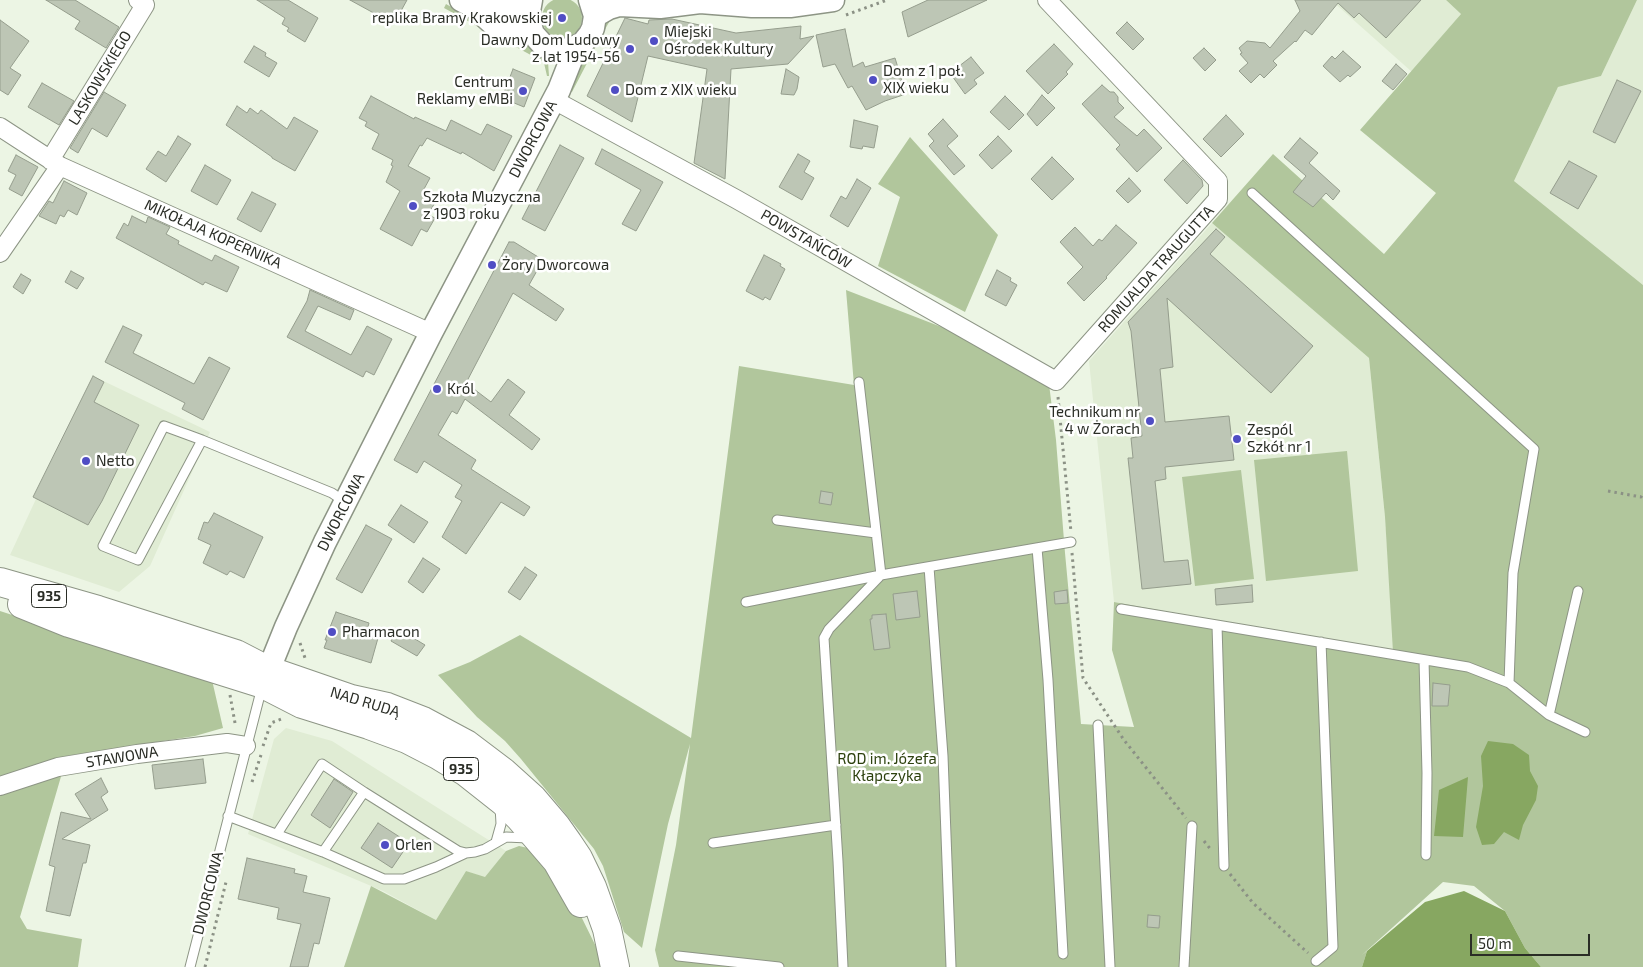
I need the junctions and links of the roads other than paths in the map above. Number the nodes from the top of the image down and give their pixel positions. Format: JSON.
{"nodes":[{"id":1,"x":138,"y":0,"type":"edge"},
{"id":2,"x":530,"y":0,"type":"edge"},
{"id":3,"x":833,"y":0,"type":"edge"},
{"id":4,"x":1047,"y":0,"type":"edge"},
{"id":5,"x":695,"y":1,"type":"edge"},
{"id":6,"x":752,"y":3,"type":"edge"},
{"id":7,"x":467,"y":4,"type":"edge"},
{"id":8,"x":593,"y":8,"type":"edge"},
{"id":9,"x":541,"y":41,"type":"junction"},
{"id":10,"x":576,"y":47,"type":"junction"},
{"id":11,"x":557,"y":92,"type":"junction"},
{"id":12,"x":0,"y":128,"type":"edge"},
{"id":13,"x":55,"y":163,"type":"junction"},
{"id":14,"x":1252,"y":193,"type":"dead end"},
{"id":15,"x":0,"y":252,"type":"edge"},
{"id":16,"x":431,"y":333,"type":"junction"},
{"id":17,"x":1056,"y":381,"type":"joint"},
{"id":18,"x":859,"y":382,"type":"dead end"},
{"id":19,"x":202,"y":440,"type":"junction"},
{"id":20,"x":346,"y":502,"type":"junction"},
{"id":21,"x":777,"y":520,"type":"dead end"},
{"id":22,"x":876,"y":533,"type":"junction"},
{"id":23,"x":1072,"y":542,"type":"road end"},
{"id":24,"x":1037,"y":548,"type":"junction"},
{"id":25,"x":929,"y":567,"type":"junction"},
{"id":26,"x":881,"y":575,"type":"junction"},
{"id":27,"x":0,"y":582,"type":"edge"},
{"id":28,"x":1578,"y":590,"type":"dead end"},
{"id":29,"x":0,"y":595,"type":"edge"},
{"id":30,"x":746,"y":602,"type":"dead end"},
{"id":31,"x":1121,"y":609,"type":"dead end"},
{"id":32,"x":1217,"y":625,"type":"junction"},
{"id":33,"x":1321,"y":642,"type":"junction"},
{"id":34,"x":1424,"y":660,"type":"junction"},
{"id":35,"x":265,"y":677,"type":"junction"},
{"id":36,"x":1509,"y":683,"type":"junction"},
{"id":37,"x":1549,"y":715,"type":"junction"},
{"id":38,"x":1098,"y":725,"type":"dead end"},
{"id":39,"x":1585,"y":732,"type":"dead end"},
{"id":40,"x":246,"y":746,"type":"junction"},
{"id":41,"x":0,"y":786,"type":"edge"},
{"id":42,"x":364,"y":792,"type":"junction"},
{"id":43,"x":495,"y":795,"type":"junction"},
{"id":44,"x":228,"y":816,"type":"junction"},
{"id":45,"x":836,"y":825,"type":"junction"},
{"id":46,"x":1192,"y":826,"type":"road end"},
{"id":47,"x":277,"y":834,"type":"junction"},
{"id":48,"x":496,"y":842,"type":"junction"},
{"id":49,"x":713,"y":843,"type":"dead end"},
{"id":50,"x":545,"y":845,"type":"junction"},
{"id":51,"x":323,"y":852,"type":"junction"},
{"id":52,"x":466,"y":853,"type":"junction"},
{"id":53,"x":1426,"y":856,"type":"dead end"},
{"id":54,"x":1224,"y":866,"type":"road end"},
{"id":55,"x":1063,"y":954,"type":"dead end"},
{"id":56,"x":678,"y":956,"type":"dead end"},
{"id":57,"x":1316,"y":961,"type":"road end"},
{"id":58,"x":615,"y":966,"type":"edge"},
{"id":59,"x":190,"y":967,"type":"edge"},
{"id":60,"x":779,"y":967,"type":"edge"},
{"id":61,"x":842,"y":967,"type":"edge"},
{"id":62,"x":951,"y":967,"type":"edge"},
{"id":63,"x":1110,"y":967,"type":"edge"},
{"id":64,"x":1184,"y":967,"type":"edge"}],
"edges":[{"from":1,"to":13,"type":"street","name":"LASKOWSKIEGO"},
{"from":2,"to":7,"type":"street"},
{"from":2,"to":9,"type":"street","name":"DWORCOWA"},
{"from":3,"to":6,"type":"street"},
{"from":4,"to":17,"type":"street","name":"ROMUALDA TRAUGUTTA"},
{"from":5,"to":6,"type":"street"},
{"from":5,"to":8,"type":"street"},
{"from":7,"to":9,"type":"street"},
{"from":8,"to":10,"type":"street"},
{"from":9,"to":10,"type":"street"},
{"from":9,"to":11,"type":"street","name":"DWORCOWA"},
{"from":10,"to":11,"type":"street","name":"DWORCOWA"},
{"from":11,"to":16,"type":"street","name":"DWORCOWA"},
{"from":11,"to":17,"type":"street","name":"POWSTAŃCÓW"},
{"from":12,"to":13,"type":"street","name":"MIKOŁAJA KOPERNIKA"},
{"from":13,"to":15,"type":"street"},
{"from":13,"to":16,"type":"street","name":"MIKOŁAJA KOPERNIKA"},
{"from":14,"to":36,"type":"lane"},
{"from":16,"to":20,"type":"street","name":"DWORCOWA"},
{"from":18,"to":22,"type":"lane"},
{"from":19,"to":19,"type":"lane"},
{"from":19,"to":20,"type":"lane"},
{"from":20,"to":35,"type":"street","name":"DWORCOWA"},
{"from":21,"to":22,"type":"lane"},
{"from":22,"to":26,"type":"lane"},
{"from":23,"to":24,"type":"lane"},
{"from":24,"to":25,"type":"lane"},
{"from":24,"to":55,"type":"lane"},
{"from":25,"to":26,"type":"lane"},
{"from":25,"to":62,"type":"lane"},
{"from":26,"to":30,"type":"lane"},
{"from":26,"to":45,"type":"lane"},
{"from":27,"to":35,"type":"main road","name":"NAD RUDĄ","number":"935"},
{"from":28,"to":37,"type":"lane"},
{"from":29,"to":35,"type":"main road","name":"NAD RUDĄ","number":"935"},
{"from":31,"to":32,"type":"lane"},
{"from":32,"to":33,"type":"lane"},
{"from":32,"to":54,"type":"lane"},
{"from":33,"to":34,"type":"lane"},
{"from":33,"to":57,"type":"lane"},
{"from":34,"to":36,"type":"lane"},
{"from":34,"to":53,"type":"lane"},
{"from":35,"to":40,"type":"lane","name":"DWORCOWA"},
{"from":35,"to":43,"type":"main road","name":"NAD RUDĄ","number":"935"},
{"from":35,"to":58,"type":"main road","name":"NAD RUDĄ","number":"935"},
{"from":36,"to":37,"type":"lane"},
{"from":37,"to":39,"type":"lane"},
{"from":38,"to":63,"type":"lane"},
{"from":40,"to":41,"type":"street","name":"STAWOWA"},
{"from":40,"to":44,"type":"lane","name":"DWORCOWA"},
{"from":42,"to":47,"type":"lane"},
{"from":42,"to":51,"type":"lane"},
{"from":42,"to":52,"type":"lane"},
{"from":43,"to":48,"type":"lane"},
{"from":43,"to":50,"type":"main road","name":"NAD RUDĄ","number":"935"},
{"from":44,"to":47,"type":"lane"},
{"from":44,"to":59,"type":"lane","name":"DWORCOWA"},
{"from":45,"to":49,"type":"lane"},
{"from":45,"to":61,"type":"lane"},
{"from":46,"to":64,"type":"lane"},
{"from":47,"to":51,"type":"lane"},
{"from":48,"to":50,"type":"lane"},
{"from":48,"to":52,"type":"lane"},
{"from":50,"to":58,"type":"main road","name":"NAD RUDĄ","number":"935"},
{"from":51,"to":52,"type":"lane"},
{"from":56,"to":60,"type":"lane"}]}
